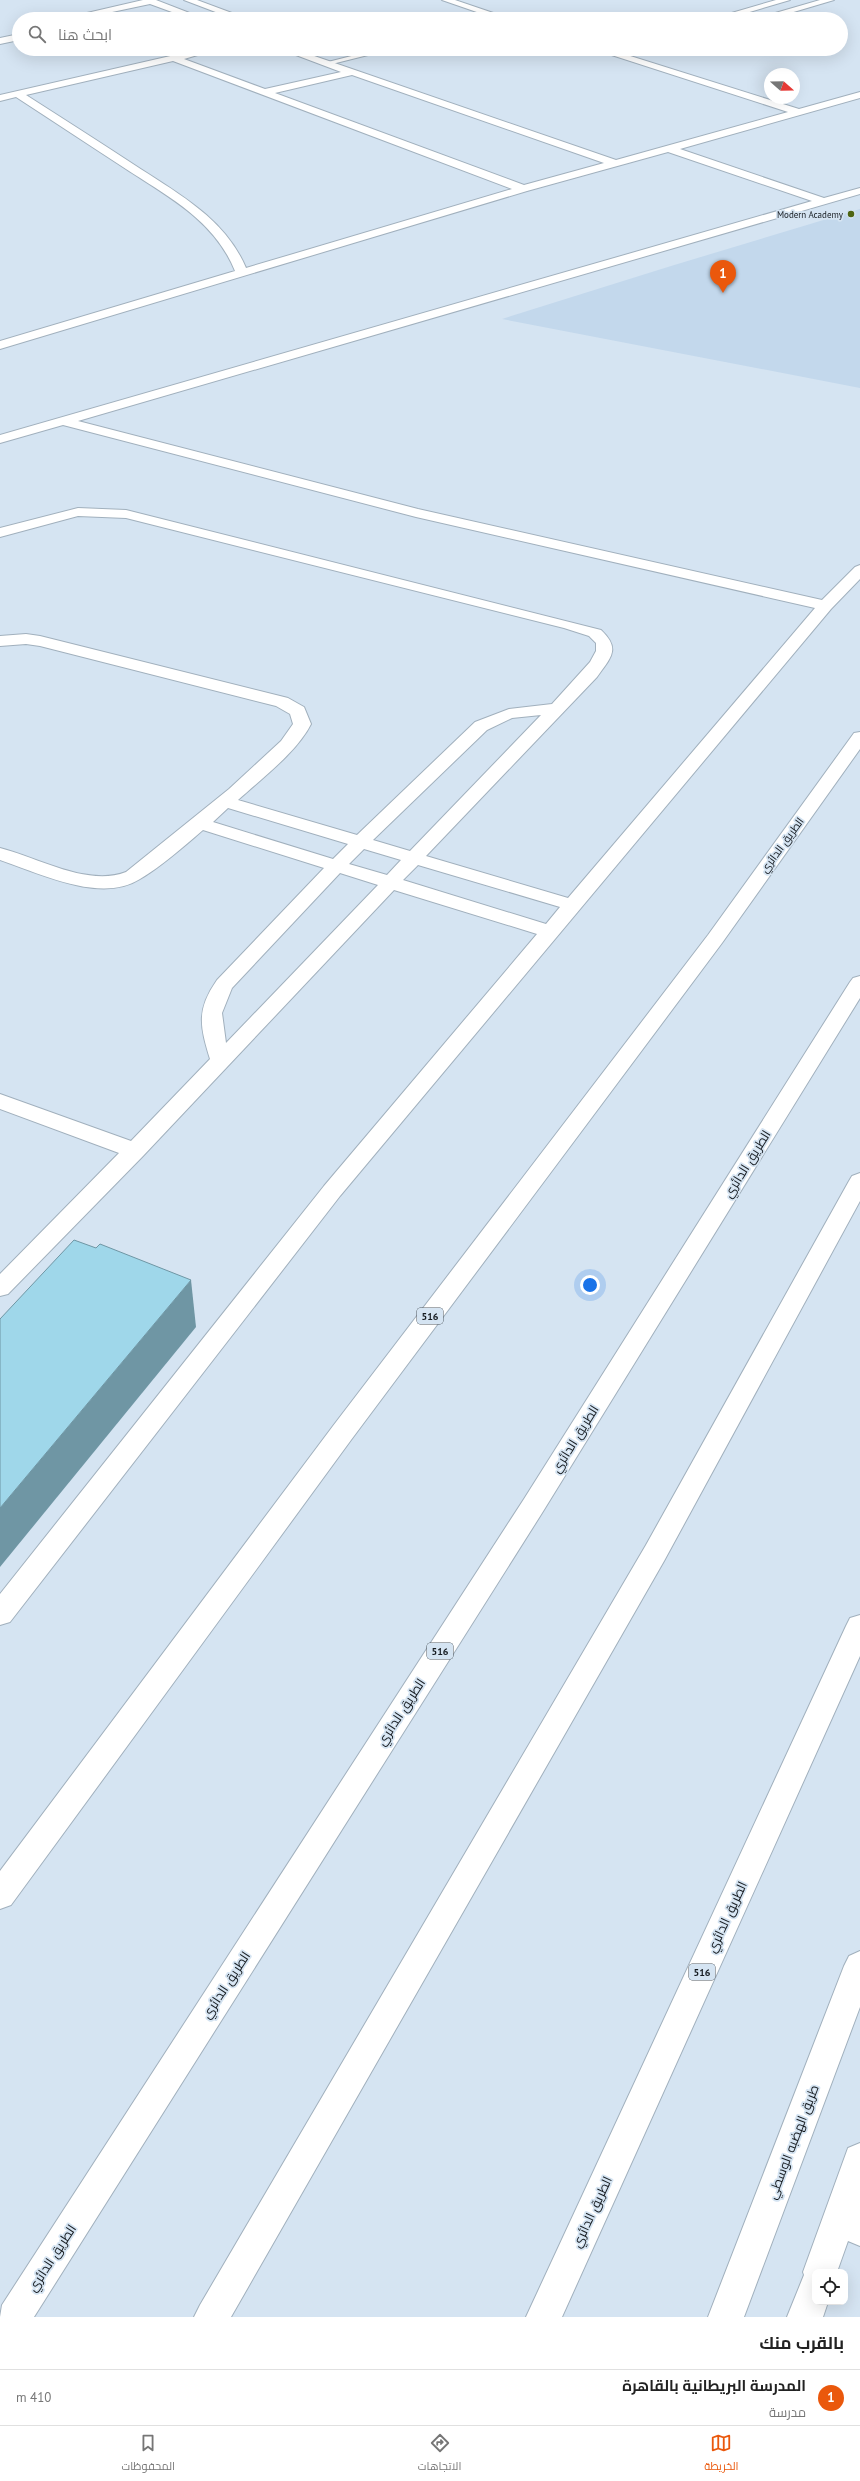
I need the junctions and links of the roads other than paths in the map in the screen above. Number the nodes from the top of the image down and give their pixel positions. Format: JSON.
{"nodes":[{"id":1,"x":188,"y":0,"type":"edge"},
{"id":2,"x":446,"y":0,"type":"edge"},
{"id":3,"x":786,"y":0,"type":"edge"},
{"id":4,"x":830,"y":0,"type":"edge"},
{"id":5,"x":149,"y":1,"type":"edge"},
{"id":6,"x":166,"y":7,"type":"junction"},
{"id":7,"x":98,"y":12,"type":"edge"},
{"id":8,"x":141,"y":12,"type":"edge"},
{"id":9,"x":180,"y":12,"type":"edge"},
{"id":10,"x":223,"y":12,"type":"edge"},
{"id":11,"x":484,"y":12,"type":"edge"},
{"id":12,"x":742,"y":12,"type":"edge"},
{"id":13,"x":786,"y":12,"type":"edge"},
{"id":14,"x":12,"y":30,"type":"edge"},
{"id":15,"x":0,"y":33,"type":"edge"},
{"id":16,"x":12,"y":38,"type":"edge"},
{"id":17,"x":0,"y":41,"type":"edge"},
{"id":18,"x":182,"y":56,"type":"edge"},
{"id":19,"x":306,"y":56,"type":"edge"},
{"id":20,"x":350,"y":56,"type":"edge"},
{"id":21,"x":357,"y":56,"type":"edge"},
{"id":22,"x":622,"y":56,"type":"edge"},
{"id":23,"x":353,"y":57,"type":"junction"},
{"id":24,"x":173,"y":58,"type":"junction"},
{"id":25,"x":328,"y":63,"type":"junction"},
{"id":26,"x":376,"y":65,"type":"dead end"},
{"id":27,"x":353,"y":72,"type":"junction"},
{"id":28,"x":265,"y":92,"type":"junction"},
{"id":29,"x":17,"y":94,"type":"junction"},
{"id":30,"x":860,"y":95,"type":"edge"},
{"id":31,"x":0,"y":98,"type":"edge"},
{"id":32,"x":798,"y":112,"type":"junction"},
{"id":33,"x":668,"y":148,"type":"junction"},
{"id":34,"x":624,"y":151,"type":"dead end"},
{"id":35,"x":639,"y":156,"type":"junction"},
{"id":36,"x":615,"y":163,"type":"junction"},
{"id":37,"x":523,"y":189,"type":"junction"},
{"id":38,"x":860,"y":191,"type":"edge"},
{"id":39,"x":825,"y":202,"type":"junction"},
{"id":40,"x":242,"y":271,"type":"junction"},
{"id":41,"x":0,"y":345,"type":"edge"},
{"id":42,"x":62,"y":421,"type":"junction"},
{"id":43,"x":0,"y":439,"type":"edge"},
{"id":44,"x":0,"y":533,"type":"edge"},
{"id":45,"x":860,"y":570,"type":"edge"},
{"id":46,"x":825,"y":606,"type":"junction"},
{"id":47,"x":0,"y":641,"type":"edge"},
{"id":48,"x":557,"y":709,"type":"junction"},
{"id":49,"x":860,"y":737,"type":"edge"},
{"id":50,"x":226,"y":802,"type":"junction"},
{"id":51,"x":201,"y":824,"type":"junction"},
{"id":52,"x":361,"y":843,"type":"junction"},
{"id":53,"x":0,"y":854,"type":"edge"},
{"id":54,"x":413,"y":858,"type":"junction"},
{"id":55,"x":336,"y":866,"type":"junction"},
{"id":56,"x":389,"y":882,"type":"junction"},
{"id":57,"x":572,"y":905,"type":"junction"},
{"id":58,"x":551,"y":932,"type":"junction"},
{"id":59,"x":860,"y":982,"type":"edge"},
{"id":60,"x":221,"y":1061,"type":"junction"},
{"id":61,"x":0,"y":1101,"type":"edge"},
{"id":62,"x":135,"y":1152,"type":"junction"},
{"id":63,"x":860,"y":1181,"type":"edge"},
{"id":64,"x":0,"y":1288,"type":"edge"},
{"id":65,"x":0,"y":1614,"type":"edge"},
{"id":66,"x":860,"y":1626,"type":"edge"},
{"id":67,"x":0,"y":1895,"type":"edge"},
{"id":68,"x":860,"y":1966,"type":"edge"},
{"id":69,"x":860,"y":2160,"type":"edge"},
{"id":70,"x":850,"y":2221,"type":"edge"},
{"id":71,"x":822,"y":2269,"type":"edge"},
{"id":72,"x":812,"y":2297,"type":"edge"},
{"id":73,"x":14,"y":2317,"type":"edge"},
{"id":74,"x":212,"y":2317,"type":"edge"},
{"id":75,"x":544,"y":2317,"type":"edge"},
{"id":76,"x":726,"y":2317,"type":"edge"},
{"id":77,"x":805,"y":2317,"type":"edge"}],
"edges":[{"from":1,"to":10,"type":"main road"},
{"from":2,"to":11,"type":"main road"},
{"from":3,"to":12,"type":"main road"},
{"from":4,"to":13,"type":"main road"},
{"from":5,"to":6,"type":"main road"},
{"from":5,"to":7,"type":"main road"},
{"from":6,"to":8,"type":"main road"},
{"from":6,"to":9,"type":"main road"},
{"from":14,"to":15,"type":"main road"},
{"from":16,"to":17,"type":"main road"},
{"from":18,"to":24,"type":"main road"},
{"from":19,"to":25,"type":"main road"},
{"from":20,"to":23,"type":"main road"},
{"from":21,"to":23,"type":"lane"},
{"from":22,"to":32,"type":"main road"},
{"from":23,"to":25,"type":"lane"},
{"from":23,"to":26,"type":"main road"},
{"from":24,"to":28,"type":"main road"},
{"from":24,"to":29,"type":"main road"},
{"from":25,"to":27,"type":"main road"},
{"from":27,"to":28,"type":"main road"},
{"from":27,"to":36,"type":"main road"},
{"from":28,"to":37,"type":"main road"},
{"from":29,"to":31,"type":"main road"},
{"from":29,"to":40,"type":"main road"},
{"from":30,"to":32,"type":"main road"},
{"from":32,"to":33,"type":"main road"},
{"from":33,"to":35,"type":"main road"},
{"from":33,"to":39,"type":"main road"},
{"from":34,"to":35,"type":"main road"},
{"from":35,"to":36,"type":"main road"},
{"from":36,"to":37,"type":"main road"},
{"from":37,"to":40,"type":"main road"},
{"from":38,"to":39,"type":"main road"},
{"from":39,"to":42,"type":"main road"},
{"from":40,"to":41,"type":"main road"},
{"from":42,"to":43,"type":"main road"},
{"from":42,"to":46,"type":"main road"},
{"from":44,"to":48,"type":"main road"},
{"from":45,"to":46,"type":"main road"},
{"from":46,"to":57,"type":"main road"},
{"from":47,"to":50,"type":"main road"},
{"from":48,"to":52,"type":"main road"},
{"from":48,"to":54,"type":"main road"},
{"from":49,"to":67,"type":"main road","name":"الطريق الدائري","number":"516"},
{"from":50,"to":51,"type":"main road"},
{"from":50,"to":52,"type":"main road"},
{"from":51,"to":53,"type":"main road"},
{"from":51,"to":55,"type":"main road"},
{"from":52,"to":54,"type":"main road"},
{"from":52,"to":55,"type":"main road"},
{"from":54,"to":56,"type":"main road"},
{"from":54,"to":57,"type":"main road"},
{"from":55,"to":56,"type":"main road"},
{"from":55,"to":60,"type":"main road"},
{"from":56,"to":58,"type":"main road"},
{"from":56,"to":60,"type":"main road"},
{"from":57,"to":58,"type":"main road"},
{"from":58,"to":65,"type":"main road"},
{"from":59,"to":73,"type":"main road","name":"الطريق الدائري","number":"516"},
{"from":60,"to":62,"type":"main road"},
{"from":61,"to":62,"type":"main road"},
{"from":62,"to":64,"type":"main road"},
{"from":63,"to":74,"type":"main road"},
{"from":66,"to":75,"type":"main road","name":"الطريق الدائري","number":"516"},
{"from":68,"to":76,"type":"main road","name":"طريق الهضبه الوسطي"},
{"from":69,"to":70,"type":"main road"},
{"from":70,"to":71,"type":"main road"},
{"from":72,"to":77,"type":"main road"}]}
